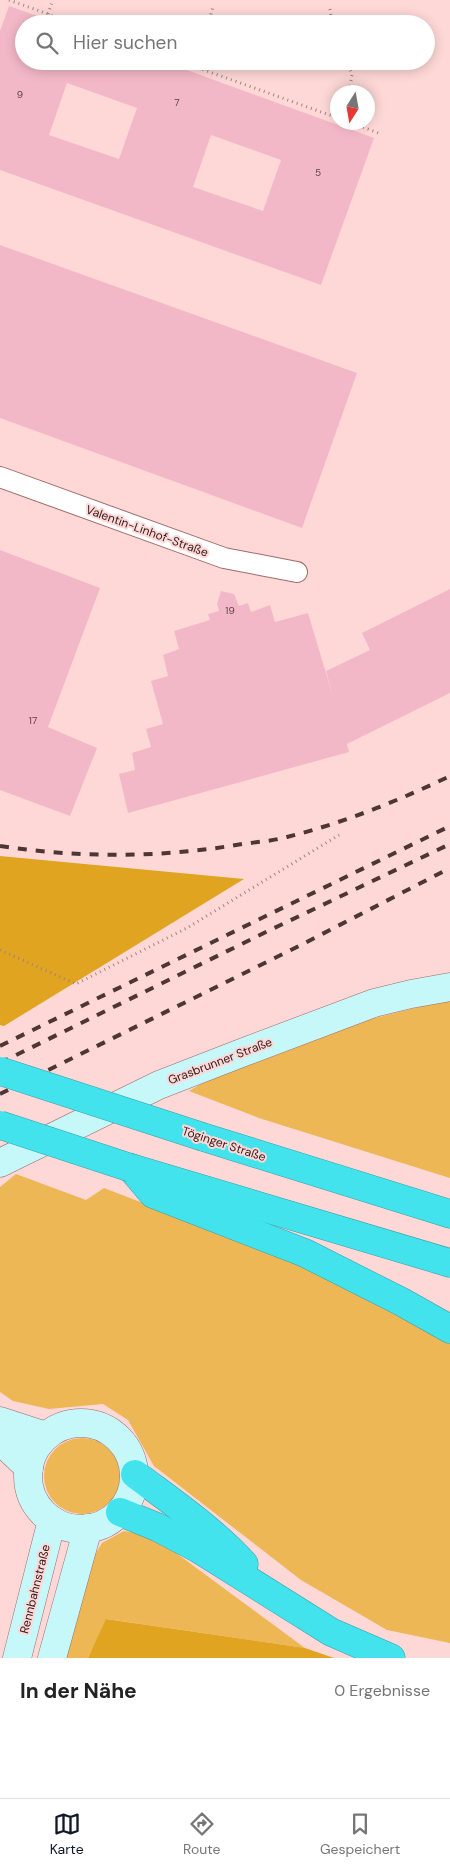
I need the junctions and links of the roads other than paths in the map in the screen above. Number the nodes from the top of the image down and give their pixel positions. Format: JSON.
{"nodes":[{"id":1,"x":0,"y":477,"type":"edge"},
{"id":2,"x":297,"y":572,"type":"dead end"},
{"id":3,"x":450,"y":987,"type":"edge"},
{"id":4,"x":0,"y":1071,"type":"edge"},
{"id":5,"x":0,"y":1125,"type":"edge"},
{"id":6,"x":0,"y":1163,"type":"edge"},
{"id":7,"x":131,"y":1168,"type":"junction"},
{"id":8,"x":450,"y":1214,"type":"edge"},
{"id":9,"x":450,"y":1263,"type":"edge"},
{"id":10,"x":450,"y":1329,"type":"edge"},
{"id":11,"x":0,"y":1421,"type":"edge"},
{"id":12,"x":46,"y":1436,"type":"junction"},
{"id":13,"x":0,"y":1440,"type":"edge"},
{"id":14,"x":29,"y":1468,"type":"junction"},
{"id":15,"x":134,"y":1474,"type":"junction"},
{"id":16,"x":120,"y":1512,"type":"junction"},
{"id":17,"x":52,"y":1520,"type":"junction"},
{"id":18,"x":88,"y":1528,"type":"junction"},
{"id":19,"x":263,"y":1588,"type":"junction"},
{"id":20,"x":24,"y":1631,"type":"junction"},
{"id":21,"x":0,"y":1658,"type":"edge"},
{"id":22,"x":18,"y":1658,"type":"edge"},
{"id":23,"x":52,"y":1658,"type":"edge"},
{"id":24,"x":390,"y":1658,"type":"edge"}],
"edges":[{"from":1,"to":2,"type":"street","name":"Valentin-Linhof-Straße"},
{"from":3,"to":6,"type":"street","name":"Grasbrunner Straße"},
{"from":4,"to":8,"type":"highway","name":"Töginger Straße","bridge":true},
{"from":5,"to":7,"type":"highway","bridge":true},
{"from":7,"to":9,"type":"highway"},
{"from":7,"to":10,"type":"highway"},
{"from":11,"to":12,"type":"street"},
{"from":12,"to":14,"type":"street"},
{"from":12,"to":15,"type":"street"},
{"from":13,"to":14,"type":"street"},
{"from":14,"to":17,"type":"street"},
{"from":15,"to":16,"type":"street"},
{"from":15,"to":19,"type":"highway"},
{"from":16,"to":18,"type":"street"},
{"from":16,"to":19,"type":"highway"},
{"from":17,"to":18,"type":"street"},
{"from":17,"to":20,"type":"street","name":"Rennbahnstraße"},
{"from":18,"to":23,"type":"street"},
{"from":19,"to":24,"type":"highway"},
{"from":20,"to":21,"type":"street"},
{"from":20,"to":22,"type":"street","name":"Rennbahnstraße"}]}
